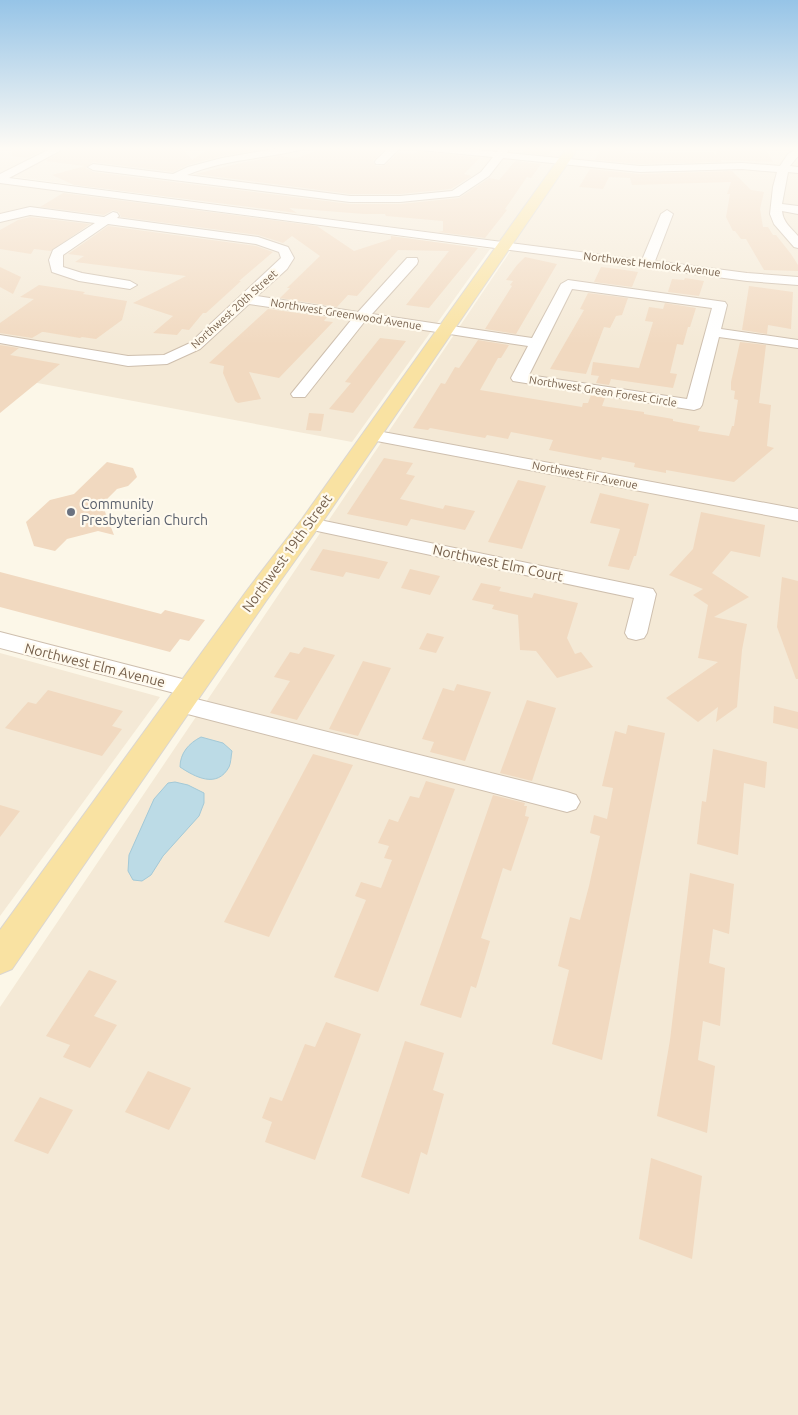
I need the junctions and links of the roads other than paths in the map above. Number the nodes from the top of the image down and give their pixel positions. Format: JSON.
{"nodes":[{"id":1,"x":21,"y":213,"type":"edge"},
{"id":2,"x":47,"y":213,"type":"edge"},
{"id":3,"x":118,"y":213,"type":"edge"},
{"id":4,"x":250,"y":213,"type":"edge"},
{"id":5,"x":526,"y":213,"type":"edge"},
{"id":6,"x":777,"y":213,"type":"edge"},
{"id":7,"x":667,"y":214,"type":"dead end"},
{"id":8,"x":0,"y":218,"type":"edge"},
{"id":9,"x":107,"y":220,"type":"junction"},
{"id":10,"x":798,"y":244,"type":"edge"},
{"id":11,"x":504,"y":245,"type":"junction"},
{"id":12,"x":412,"y":261,"type":"dead end"},
{"id":13,"x":647,"y":264,"type":"junction"},
{"id":14,"x":798,"y":281,"type":"edge"},
{"id":15,"x":130,"y":285,"type":"dead end"},
{"id":16,"x":247,"y":299,"type":"junction"},
{"id":17,"x":362,"y":316,"type":"junction"},
{"id":18,"x":445,"y":329,"type":"junction"},
{"id":19,"x":713,"y":332,"type":"junction"},
{"id":20,"x":0,"y":339,"type":"edge"},
{"id":21,"x":536,"y":343,"type":"junction"},
{"id":22,"x":798,"y":344,"type":"edge"},
{"id":23,"x":299,"y":394,"type":"dead end"},
{"id":24,"x":372,"y":435,"type":"junction"},
{"id":25,"x":798,"y":515,"type":"edge"},
{"id":26,"x":310,"y":524,"type":"junction"},
{"id":27,"x":636,"y":633,"type":"dead end"},
{"id":28,"x":0,"y":640,"type":"edge"},
{"id":29,"x":185,"y":696,"type":"junction"},
{"id":30,"x":567,"y":802,"type":"dead end"},
{"id":31,"x":0,"y":958,"type":"edge"}],
"edges":[{"from":1,"to":8,"type":"street"},
{"from":2,"to":9,"type":"street"},
{"from":3,"to":9,"type":"street"},
{"from":4,"to":11,"type":"street","name":"Northwest Hemlock Avenue"},
{"from":5,"to":11,"type":"main road","name":"Northwest 19th Street"},
{"from":6,"to":10,"type":"street"},
{"from":7,"to":13,"type":"street"},
{"from":9,"to":15,"type":"street"},
{"from":9,"to":16,"type":"street","name":"Northwest 20th Street"},
{"from":11,"to":13,"type":"street","name":"Northwest Hemlock Avenue"},
{"from":11,"to":18,"type":"main road","name":"Northwest 19th Street"},
{"from":12,"to":17,"type":"street"},
{"from":13,"to":14,"type":"street","name":"Northwest Hemlock Avenue"},
{"from":16,"to":17,"type":"street","name":"Northwest Greenwood Avenue"},
{"from":16,"to":20,"type":"street","name":"Northwest 20th Street"},
{"from":17,"to":18,"type":"street","name":"Northwest Greenwood Avenue"},
{"from":17,"to":23,"type":"street"},
{"from":18,"to":21,"type":"street","name":"Northwest Greenwood Avenue"},
{"from":18,"to":24,"type":"main road","name":"Northwest 19th Street"},
{"from":19,"to":21,"type":"street","name":"Northwest Green Forest Circle"},
{"from":19,"to":21,"type":"street","name":"Northwest Green Forest Circle"},
{"from":19,"to":22,"type":"street"},
{"from":24,"to":25,"type":"street","name":"Northwest Fir Avenue"},
{"from":24,"to":26,"type":"main road","name":"Northwest 19th Street"},
{"from":26,"to":27,"type":"street","name":"Northwest Elm Court"},
{"from":26,"to":29,"type":"main road","name":"Northwest 19th Street"},
{"from":28,"to":29,"type":"street","name":"Northwest Elm Avenue"},
{"from":29,"to":30,"type":"street","name":"Northwest Elm Avenue"},
{"from":29,"to":31,"type":"main road","name":"Northwest 19th Street"}]}
